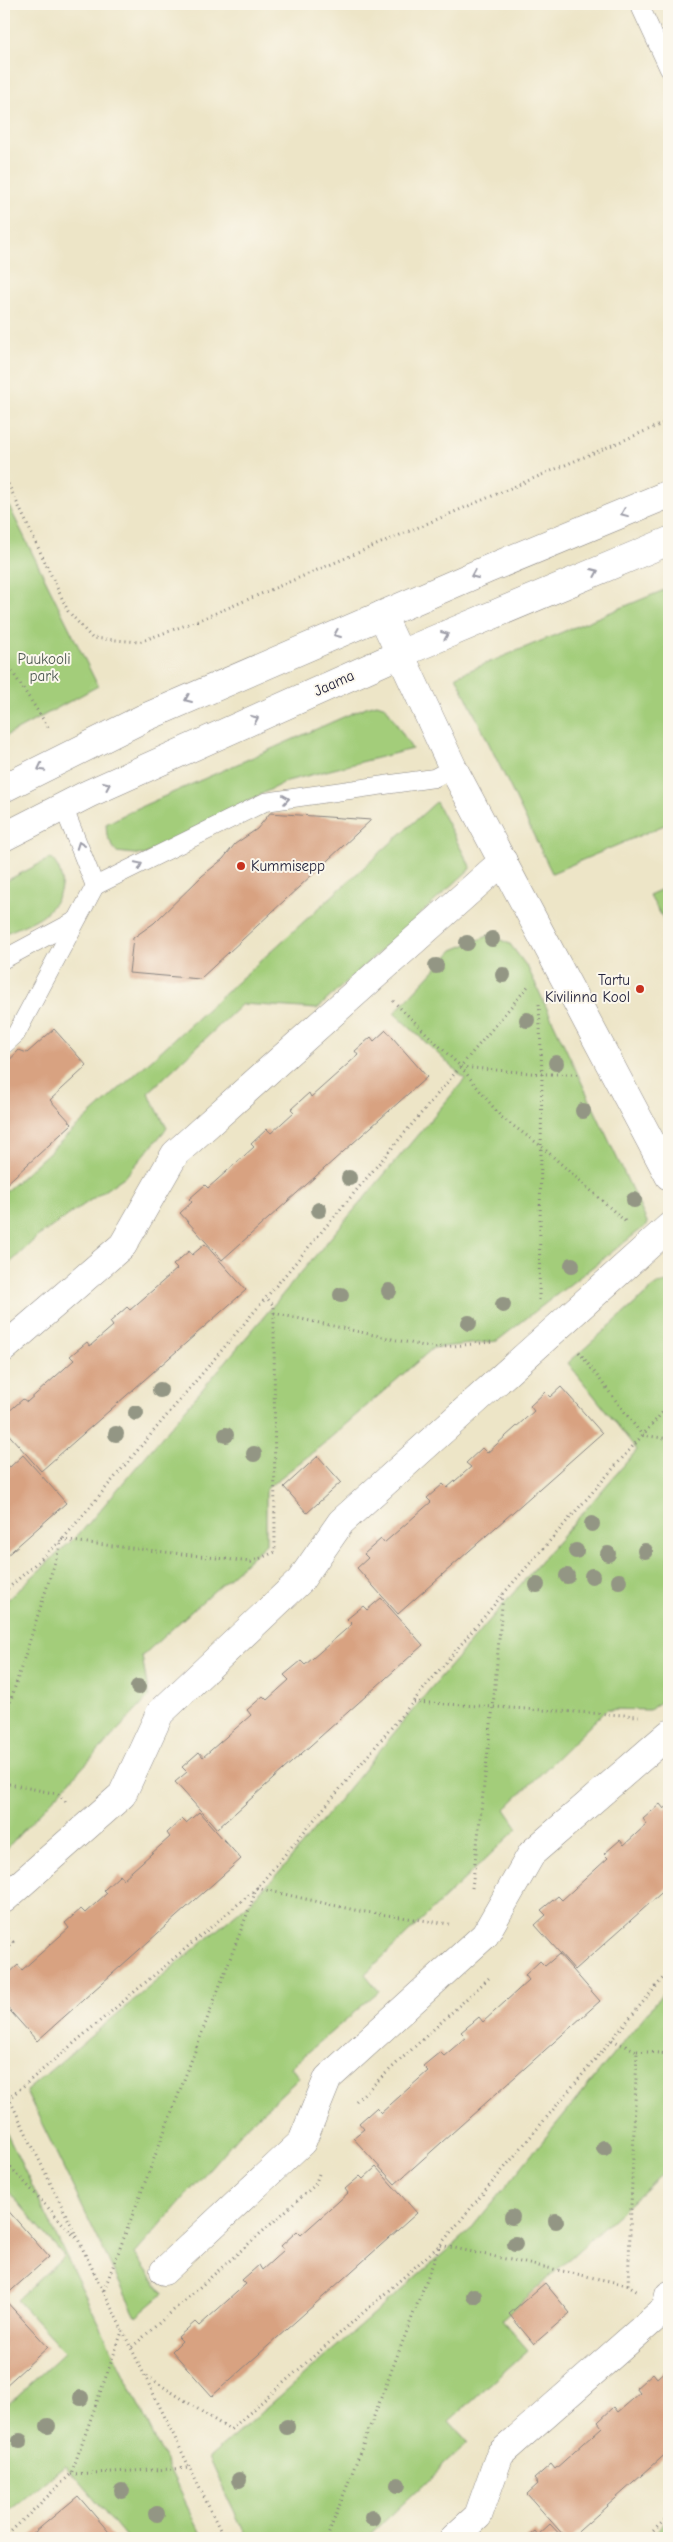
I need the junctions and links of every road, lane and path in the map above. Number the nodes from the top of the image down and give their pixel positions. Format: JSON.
{"nodes":[{"id":1,"x":639,"y":4,"type":"edge"},
{"id":2,"x":669,"y":69,"type":"edge"},
{"id":3,"x":669,"y":421,"type":"edge"},
{"id":4,"x":4,"y":475,"type":"edge"},
{"id":5,"x":669,"y":494,"type":"edge"},
{"id":6,"x":669,"y":541,"type":"edge"},
{"id":7,"x":382,"y":615,"type":"junction"},
{"id":8,"x":400,"y":654,"type":"junction"},
{"id":9,"x":4,"y":659,"type":"edge"},
{"id":10,"x":66,"y":756,"type":"junction"},
{"id":11,"x":454,"y":768,"type":"junction"},
{"id":12,"x":4,"y":788,"type":"edge"},
{"id":13,"x":63,"y":806,"type":"junction"},
{"id":14,"x":4,"y":837,"type":"edge"},
{"id":15,"x":504,"y":862,"type":"junction"},
{"id":16,"x":95,"y":886,"type":"junction"},
{"id":17,"x":75,"y":921,"type":"junction"},
{"id":18,"x":4,"y":959,"type":"edge"},
{"id":19,"x":372,"y":978,"type":"junction"},
{"id":20,"x":532,"y":981,"type":"dead end"},
{"id":21,"x":539,"y":1001,"type":"dead end"},
{"id":22,"x":4,"y":1044,"type":"edge"},
{"id":23,"x":461,"y":1067,"type":"junction"},
{"id":24,"x":542,"y":1074,"type":"junction"},
{"id":25,"x":587,"y":1074,"type":"dead end"},
{"id":26,"x":541,"y":1146,"type":"junction"},
{"id":27,"x":669,"y":1176,"type":"edge"},
{"id":28,"x":660,"y":1236,"type":"edge"},
{"id":29,"x":267,"y":1298,"type":"junction"},
{"id":30,"x":274,"y":1313,"type":"junction"},
{"id":31,"x":559,"y":1326,"type":"junction"},
{"id":32,"x":497,"y":1341,"type":"dead end"},
{"id":33,"x":539,"y":1345,"type":"junction"},
{"id":34,"x":4,"y":1348,"type":"edge"},
{"id":35,"x":669,"y":1405,"type":"edge"},
{"id":36,"x":642,"y":1435,"type":"junction"},
{"id":37,"x":669,"y":1439,"type":"edge"},
{"id":38,"x":62,"y":1540,"type":"junction"},
{"id":39,"x":4,"y":1592,"type":"edge"},
{"id":40,"x":504,"y":1593,"type":"junction"},
{"id":41,"x":413,"y":1702,"type":"junction"},
{"id":42,"x":494,"y":1707,"type":"junction"},
{"id":43,"x":644,"y":1716,"type":"dead end"},
{"id":44,"x":4,"y":1721,"type":"edge"},
{"id":45,"x":669,"y":1734,"type":"edge"},
{"id":46,"x":4,"y":1783,"type":"edge"},
{"id":47,"x":87,"y":1826,"type":"junction"},
{"id":48,"x":257,"y":1888,"type":"junction"},
{"id":49,"x":471,"y":1898,"type":"dead end"},
{"id":50,"x":4,"y":1899,"type":"edge"},
{"id":51,"x":458,"y":1925,"type":"dead end"},
{"id":52,"x":4,"y":1936,"type":"edge"},
{"id":53,"x":4,"y":1951,"type":"edge"},
{"id":54,"x":492,"y":1970,"type":"dead end"},
{"id":55,"x":669,"y":1971,"type":"edge"},
{"id":56,"x":612,"y":2040,"type":"junction"},
{"id":57,"x":637,"y":2051,"type":"junction"},
{"id":58,"x":669,"y":2054,"type":"edge"},
{"id":59,"x":4,"y":2088,"type":"edge"},
{"id":60,"x":8,"y":2099,"type":"junction"},
{"id":61,"x":351,"y":2106,"type":"dead end"},
{"id":62,"x":4,"y":2160,"type":"edge"},
{"id":63,"x":321,"y":2166,"type":"dead end"},
{"id":64,"x":81,"y":2244,"type":"junction"},
{"id":65,"x":440,"y":2245,"type":"junction"},
{"id":66,"x":164,"y":2271,"type":"dead end"},
{"id":67,"x":628,"y":2285,"type":"junction"},
{"id":68,"x":104,"y":2290,"type":"junction"},
{"id":69,"x":668,"y":2301,"type":"edge"},
{"id":70,"x":123,"y":2328,"type":"junction"},
{"id":71,"x":132,"y":2347,"type":"junction"},
{"id":72,"x":147,"y":2376,"type":"junction"},
{"id":73,"x":190,"y":2468,"type":"junction"},
{"id":74,"x":72,"y":2474,"type":"junction"},
{"id":75,"x":669,"y":2516,"type":"edge"},
{"id":76,"x":4,"y":2538,"type":"edge"},
{"id":77,"x":224,"y":2538,"type":"edge"},
{"id":78,"x":327,"y":2538,"type":"edge"},
{"id":79,"x":454,"y":2538,"type":"edge"},
{"id":80,"x":646,"y":2538,"type":"edge"}],
"edges":[{"from":1,"to":2,"type":"lane"},
{"from":3,"to":4,"type":"path"},
{"from":5,"to":7,"type":"street","one_way":true},
{"from":8,"to":6,"type":"street","name":"Jaama","one_way":true},
{"from":7,"to":8,"type":"street"},
{"from":7,"to":10,"type":"street","one_way":true},
{"from":8,"to":11,"type":"street"},
{"from":13,"to":8,"type":"street","name":"Jaama","one_way":true},
{"from":9,"to":10,"type":"path"},
{"from":10,"to":12,"type":"street","one_way":true},
{"from":11,"to":15,"type":"street"},
{"from":16,"to":11,"type":"lane","one_way":true},
{"from":13,"to":14,"type":"street","name":"Jaama"},
{"from":16,"to":13,"type":"lane","one_way":true},
{"from":15,"to":19,"type":"street"},
{"from":15,"to":27,"type":"street"},
{"from":16,"to":17,"type":"lane"},
{"from":17,"to":18,"type":"lane"},
{"from":17,"to":22,"type":"lane"},
{"from":19,"to":23,"type":"path"},
{"from":19,"to":34,"type":"street"},
{"from":20,"to":23,"type":"path"},
{"from":21,"to":24,"type":"path"},
{"from":23,"to":24,"type":"path"},
{"from":23,"to":26,"type":"path"},
{"from":23,"to":29,"type":"path"},
{"from":24,"to":25,"type":"path"},
{"from":24,"to":26,"type":"path"},
{"from":26,"to":28,"type":"path"},
{"from":26,"to":33,"type":"path"},
{"from":28,"to":31,"type":"street"},
{"from":29,"to":30,"type":"path"},
{"from":29,"to":38,"type":"path"},
{"from":30,"to":32,"type":"path"},
{"from":30,"to":38,"type":"path"},
{"from":31,"to":33,"type":"street"},
{"from":31,"to":36,"type":"path"},
{"from":33,"to":47,"type":"street"},
{"from":35,"to":36,"type":"path"},
{"from":36,"to":37,"type":"path"},
{"from":36,"to":40,"type":"path"},
{"from":38,"to":39,"type":"path"},
{"from":38,"to":44,"type":"path"},
{"from":40,"to":41,"type":"path"},
{"from":40,"to":42,"type":"path"},
{"from":41,"to":42,"type":"path"},
{"from":41,"to":48,"type":"path"},
{"from":42,"to":43,"type":"path"},
{"from":42,"to":49,"type":"path"},
{"from":45,"to":66,"type":"street"},
{"from":46,"to":47,"type":"path"},
{"from":47,"to":50,"type":"street"},
{"from":48,"to":51,"type":"path"},
{"from":48,"to":60,"type":"path"},
{"from":48,"to":68,"type":"path"},
{"from":52,"to":53,"type":"path"},
{"from":54,"to":61,"type":"path"},
{"from":55,"to":56,"type":"path"},
{"from":56,"to":57,"type":"path"},
{"from":56,"to":65,"type":"path"},
{"from":57,"to":58,"type":"path"},
{"from":57,"to":67,"type":"path"},
{"from":59,"to":60,"type":"path"},
{"from":60,"to":64,"type":"path"},
{"from":62,"to":64,"type":"path"},
{"from":63,"to":71,"type":"path"},
{"from":64,"to":68,"type":"path"},
{"from":65,"to":67,"type":"path"},
{"from":65,"to":72,"type":"path"},
{"from":65,"to":78,"type":"path"},
{"from":67,"to":69,"type":"path"},
{"from":68,"to":70,"type":"path"},
{"from":69,"to":79,"type":"street"},
{"from":70,"to":71,"type":"path"},
{"from":70,"to":74,"type":"path"},
{"from":71,"to":72,"type":"path"},
{"from":72,"to":73,"type":"path"},
{"from":73,"to":74,"type":"path"},
{"from":73,"to":77,"type":"path"},
{"from":74,"to":76,"type":"path"},
{"from":75,"to":80,"type":"path"}]}
